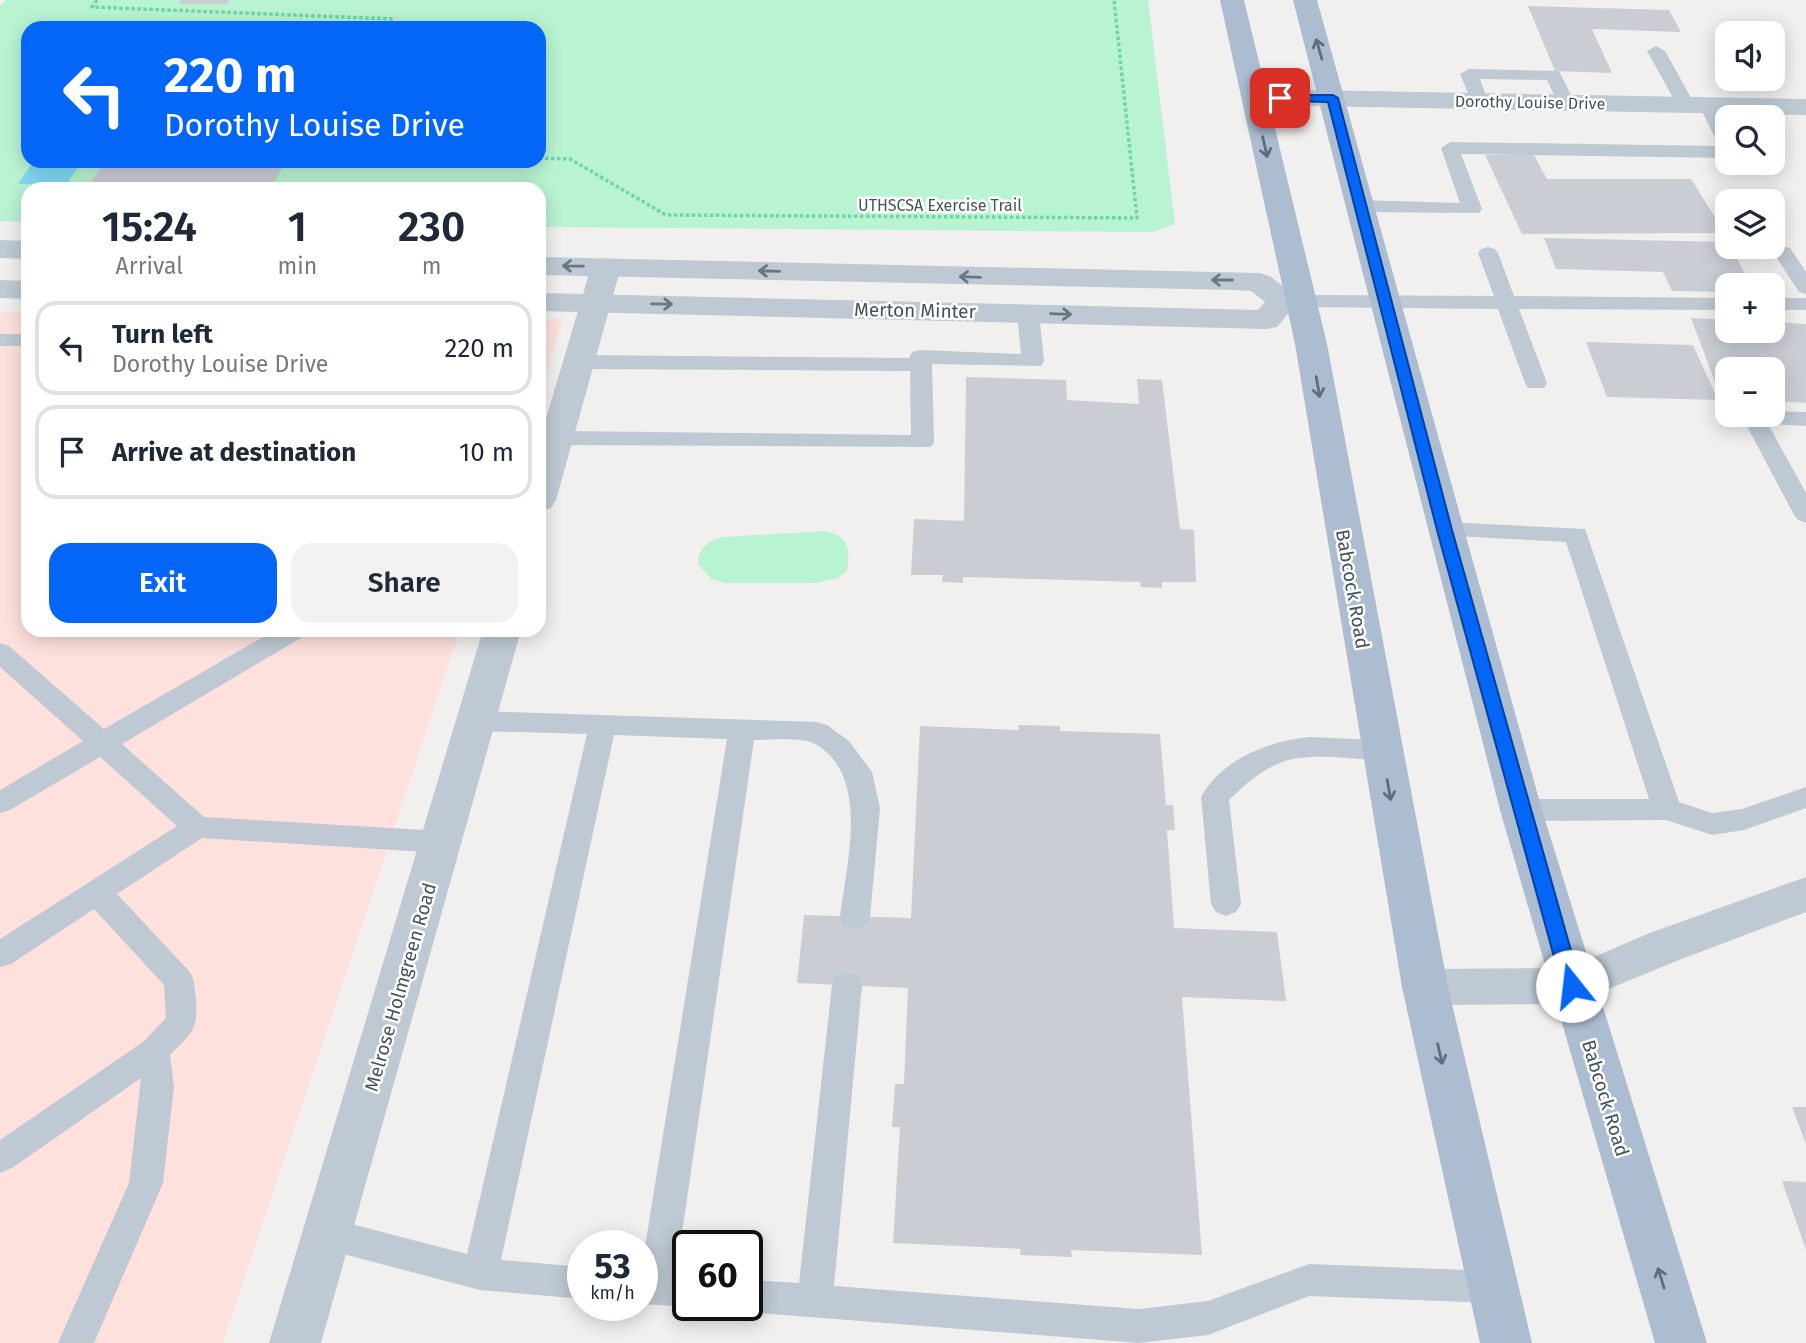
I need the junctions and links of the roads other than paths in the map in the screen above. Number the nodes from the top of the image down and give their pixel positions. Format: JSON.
{"nodes":[{"id":1,"x":1232,"y":0,"type":"edge"},
{"id":2,"x":1305,"y":0,"type":"edge"},
{"id":3,"x":1656,"y":51,"type":"dead end"},
{"id":4,"x":1254,"y":97,"type":"junction"},
{"id":5,"x":1333,"y":98,"type":"junction"},
{"id":6,"x":1697,"y":105,"type":"junction"},
{"id":7,"x":1806,"y":107,"type":"edge"},
{"id":8,"x":1715,"y":128,"type":"edge"},
{"id":9,"x":1715,"y":152,"type":"edge"},
{"id":10,"x":1360,"y":206,"type":"junction"},
{"id":11,"x":0,"y":249,"type":"edge"},
{"id":12,"x":21,"y":250,"type":"edge"},
{"id":13,"x":1488,"y":253,"type":"dead end"},
{"id":14,"x":1785,"y":255,"type":"edge"},
{"id":15,"x":546,"y":266,"type":"edge"},
{"id":16,"x":607,"y":267,"type":"junction"},
{"id":17,"x":1806,"y":288,"type":"edge"},
{"id":18,"x":0,"y":289,"type":"edge"},
{"id":19,"x":21,"y":290,"type":"edge"},
{"id":20,"x":1292,"y":301,"type":"junction"},
{"id":21,"x":1384,"y":301,"type":"junction"},
{"id":22,"x":546,"y":302,"type":"edge"},
{"id":23,"x":1508,"y":302,"type":"junction"},
{"id":24,"x":594,"y":303,"type":"junction"},
{"id":25,"x":1715,"y":304,"type":"edge"},
{"id":26,"x":1785,"y":304,"type":"edge"},
{"id":27,"x":1806,"y":304,"type":"edge"},
{"id":28,"x":1028,"y":313,"type":"junction"},
{"id":29,"x":0,"y":340,"type":"edge"},
{"id":30,"x":21,"y":340,"type":"edge"},
{"id":31,"x":578,"y":362,"type":"junction"},
{"id":32,"x":921,"y":365,"type":"junction"},
{"id":33,"x":1536,"y":383,"type":"dead end"},
{"id":34,"x":1806,"y":419,"type":"edge"},
{"id":35,"x":557,"y":438,"type":"junction"},
{"id":36,"x":546,"y":476,"type":"edge"},
{"id":37,"x":1806,"y":515,"type":"edge"},
{"id":38,"x":1445,"y":530,"type":"junction"},
{"id":39,"x":283,"y":637,"type":"edge"},
{"id":40,"x":500,"y":637,"type":"edge"},
{"id":41,"x":0,"y":652,"type":"edge"},
{"id":42,"x":476,"y":721,"type":"junction"},
{"id":43,"x":603,"y":725,"type":"junction"},
{"id":44,"x":742,"y":730,"type":"junction"},
{"id":45,"x":102,"y":743,"type":"junction"},
{"id":46,"x":1381,"y":750,"type":"junction"},
{"id":47,"x":1806,"y":797,"type":"edge"},
{"id":48,"x":0,"y":803,"type":"edge"},
{"id":49,"x":1667,"y":809,"type":"junction"},
{"id":50,"x":1521,"y":810,"type":"junction"},
{"id":51,"x":197,"y":827,"type":"junction"},
{"id":52,"x":442,"y":842,"type":"junction"},
{"id":53,"x":97,"y":892,"type":"junction"},
{"id":54,"x":1806,"y":894,"type":"edge"},
{"id":55,"x":1226,"y":904,"type":"dead end"},
{"id":56,"x":855,"y":917,"type":"dead end"},
{"id":57,"x":0,"y":955,"type":"edge"},
{"id":58,"x":848,"y":985,"type":"dead end"},
{"id":59,"x":1572,"y":986,"type":"junction"},
{"id":60,"x":1425,"y":987,"type":"junction"},
{"id":61,"x":154,"y":1051,"type":"junction"},
{"id":62,"x":0,"y":1158,"type":"edge"},
{"id":63,"x":328,"y":1234,"type":"junction"},
{"id":64,"x":480,"y":1274,"type":"junction"},
{"id":65,"x":567,"y":1282,"type":"edge"},
{"id":66,"x":1493,"y":1287,"type":"junction"},
{"id":67,"x":662,"y":1289,"type":"edge"},
{"id":68,"x":763,"y":1297,"type":"edge"},
{"id":69,"x":815,"y":1301,"type":"junction"},
{"id":70,"x":76,"y":1343,"type":"edge"},
{"id":71,"x":295,"y":1343,"type":"edge"},
{"id":72,"x":1506,"y":1343,"type":"edge"},
{"id":73,"x":1681,"y":1343,"type":"edge"}],
"edges":[{"from":1,"to":4,"type":"main road","name":"Babcock Road"},
{"from":5,"to":2,"type":"main road","name":"Babcock Road","one_way":true},
{"from":3,"to":6,"type":"lane"},
{"from":4,"to":5,"type":"street","name":"Dorothy Louise Drive"},
{"from":4,"to":20,"type":"main road","name":"Babcock Road","one_way":true},
{"from":5,"to":6,"type":"street","name":"Dorothy Louise Drive"},
{"from":5,"to":10,"type":"main road","name":"Babcock Road"},
{"from":6,"to":7,"type":"street","name":"Dorothy Louise Drive"},
{"from":6,"to":8,"type":"lane"},
{"from":9,"to":10,"type":"lane"},
{"from":10,"to":21,"type":"main road","name":"Babcock Road"},
{"from":11,"to":12,"type":"street"},
{"from":13,"to":23,"type":"lane"},
{"from":14,"to":17,"type":"lane"},
{"from":16,"to":15,"type":"street","name":"Merton Minter","one_way":true},
{"from":20,"to":16,"type":"street","name":"Merton Minter","one_way":true},
{"from":16,"to":24,"type":"street"},
{"from":18,"to":19,"type":"street"},
{"from":20,"to":21,"type":"lane"},
{"from":28,"to":20,"type":"street","name":"Merton Minter","one_way":true},
{"from":20,"to":46,"type":"main road","name":"Babcock Road","one_way":true},
{"from":21,"to":23,"type":"lane"},
{"from":21,"to":38,"type":"main road","name":"Babcock Road"},
{"from":22,"to":24,"type":"street","name":"Merton Minter"},
{"from":23,"to":25,"type":"lane"},
{"from":23,"to":33,"type":"lane"},
{"from":24,"to":28,"type":"street","name":"Merton Minter","one_way":true},
{"from":24,"to":31,"type":"street"},
{"from":26,"to":27,"type":"lane"},
{"from":28,"to":32,"type":"lane"},
{"from":29,"to":30,"type":"lane"},
{"from":31,"to":32,"type":"lane"},
{"from":31,"to":35,"type":"street"},
{"from":32,"to":35,"type":"lane"},
{"from":34,"to":37,"type":"lane"},
{"from":35,"to":36,"type":"street"},
{"from":38,"to":49,"type":"lane"},
{"from":38,"to":50,"type":"main road","name":"Babcock Road"},
{"from":39,"to":45,"type":"lane"},
{"from":40,"to":42,"type":"street","name":"Melrose Holmgreen Road"},
{"from":41,"to":45,"type":"lane"},
{"from":42,"to":43,"type":"lane"},
{"from":42,"to":52,"type":"street","name":"Melrose Holmgreen Road"},
{"from":43,"to":44,"type":"lane"},
{"from":43,"to":64,"type":"lane"},
{"from":44,"to":56,"type":"lane"},
{"from":44,"to":67,"type":"lane"},
{"from":45,"to":48,"type":"lane"},
{"from":45,"to":51,"type":"lane"},
{"from":46,"to":55,"type":"lane"},
{"from":46,"to":60,"type":"main road","name":"Babcock Road","one_way":true},
{"from":47,"to":49,"type":"lane"},
{"from":49,"to":50,"type":"lane"},
{"from":50,"to":59,"type":"main road","name":"Babcock Road"},
{"from":51,"to":52,"type":"lane"},
{"from":51,"to":53,"type":"lane"},
{"from":52,"to":63,"type":"street","name":"Melrose Holmgreen Road"},
{"from":53,"to":57,"type":"lane"},
{"from":53,"to":61,"type":"lane"},
{"from":54,"to":59,"type":"street"},
{"from":58,"to":69,"type":"lane"},
{"from":59,"to":60,"type":"street"},
{"from":73,"to":59,"type":"main road","name":"Babcock Road","one_way":true},
{"from":60,"to":66,"type":"main road","name":"Babcock Road","one_way":true},
{"from":61,"to":62,"type":"lane"},
{"from":61,"to":70,"type":"lane"},
{"from":63,"to":64,"type":"lane"},
{"from":63,"to":71,"type":"street","name":"Melrose Holmgreen Road"},
{"from":64,"to":65,"type":"lane"},
{"from":66,"to":69,"type":"lane"},
{"from":66,"to":72,"type":"main road","name":"Babcock Road"},
{"from":68,"to":69,"type":"lane"}]}
